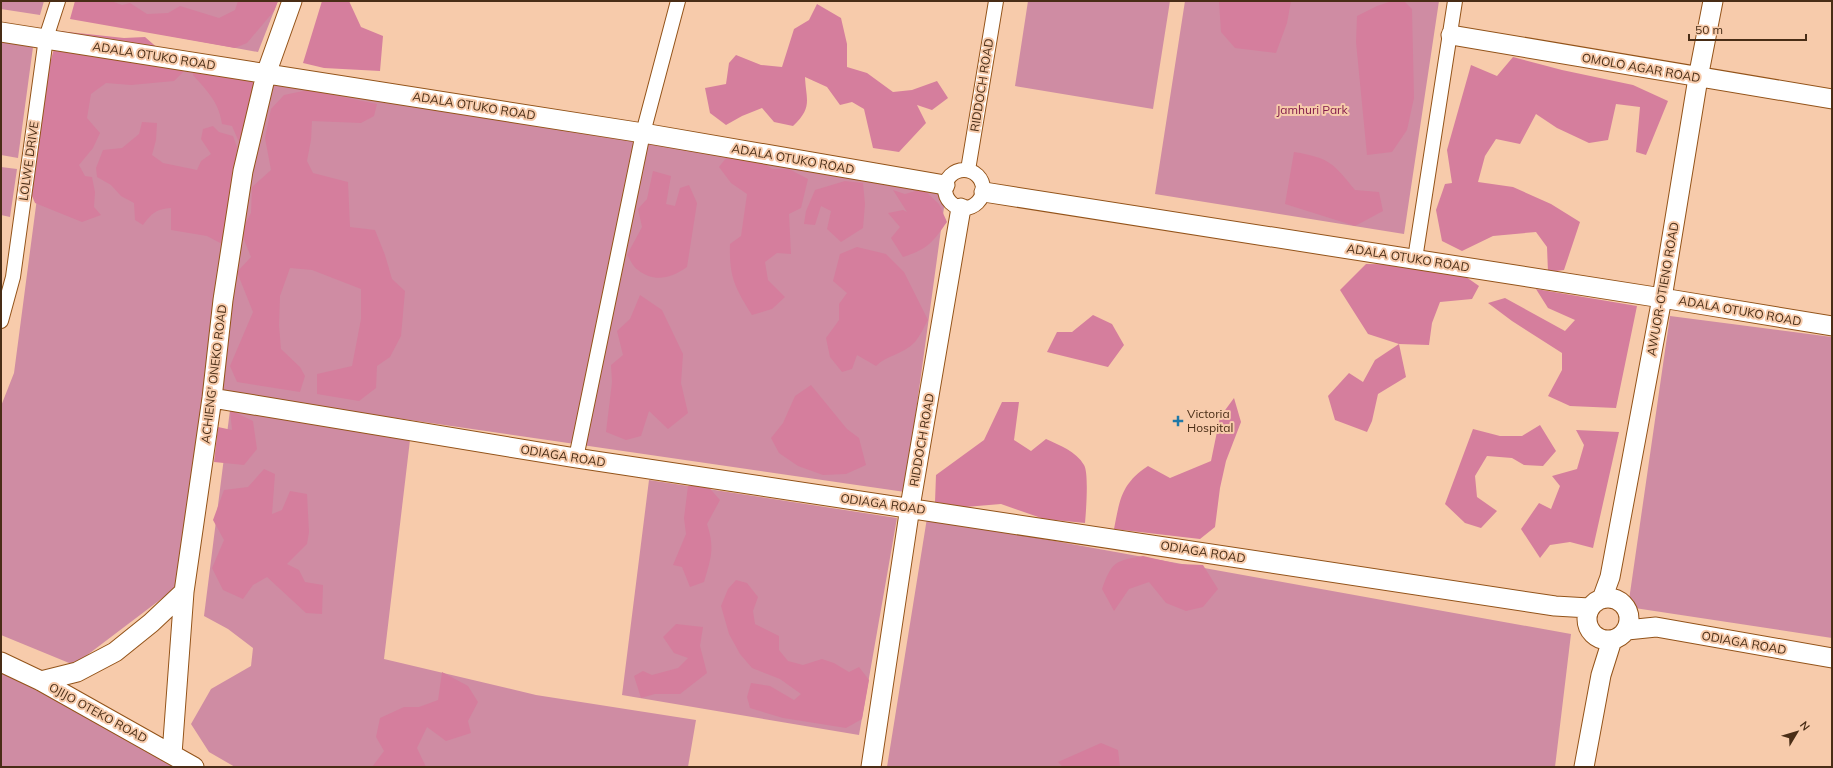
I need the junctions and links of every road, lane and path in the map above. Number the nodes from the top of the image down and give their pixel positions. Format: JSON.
{"nodes":[{"id":1,"x":58,"y":1,"type":"edge"},
{"id":2,"x":292,"y":1,"type":"edge"},
{"id":3,"x":678,"y":1,"type":"edge"},
{"id":4,"x":996,"y":1,"type":"edge"},
{"id":5,"x":1455,"y":1,"type":"edge"},
{"id":6,"x":1713,"y":1,"type":"edge"},
{"id":7,"x":1,"y":32,"type":"edge"},
{"id":8,"x":1451,"y":35,"type":"junction"},
{"id":9,"x":46,"y":38,"type":"junction"},
{"id":10,"x":266,"y":74,"type":"junction"},
{"id":11,"x":1698,"y":78,"type":"junction"},
{"id":12,"x":1832,"y":99,"type":"edge"},
{"id":13,"x":643,"y":133,"type":"junction"},
{"id":14,"x":968,"y":170,"type":"junction"},
{"id":15,"x":945,"y":185,"type":"junction"},
{"id":16,"x":984,"y":192,"type":"junction"},
{"id":17,"x":961,"y":208,"type":"junction"},
{"id":18,"x":1415,"y":259,"type":"junction"},
{"id":19,"x":1662,"y":298,"type":"junction"},
{"id":20,"x":1,"y":321,"type":"edge"},
{"id":21,"x":1832,"y":326,"type":"edge"},
{"id":22,"x":212,"y":398,"type":"junction"},
{"id":23,"x":576,"y":458,"type":"junction"},
{"id":24,"x":910,"y":508,"type":"junction"},
{"id":25,"x":184,"y":592,"type":"junction"},
{"id":26,"x":1608,"y":619,"type":"junction"},
{"id":27,"x":1832,"y":658,"type":"edge"},
{"id":28,"x":1,"y":662,"type":"edge"},
{"id":29,"x":41,"y":681,"type":"junction"},
{"id":30,"x":172,"y":754,"type":"junction"},
{"id":31,"x":194,"y":767,"type":"edge"},
{"id":32,"x":871,"y":767,"type":"edge"},
{"id":33,"x":1584,"y":767,"type":"edge"}],
"edges":[{"from":1,"to":9,"type":"street","name":"LOLWE DRIVE"},
{"from":2,"to":10,"type":"main road","name":"ACHIENG' ONEKO ROAD"},
{"from":3,"to":13,"type":"street"},
{"from":4,"to":14,"type":"street","name":"RIDDOCH ROAD"},
{"from":5,"to":8,"type":"street"},
{"from":6,"to":11,"type":"main road","name":"AWUOR-OTIENO ROAD"},
{"from":7,"to":9,"type":"main road","name":"ADALA OTUKO ROAD"},
{"from":8,"to":11,"type":"main road","name":"OMOLO AGAR ROAD"},
{"from":8,"to":18,"type":"street"},
{"from":9,"to":10,"type":"main road","name":"ADALA OTUKO ROAD"},
{"from":9,"to":20,"type":"street","name":"LOLWE DRIVE"},
{"from":10,"to":13,"type":"main road","name":"ADALA OTUKO ROAD"},
{"from":10,"to":22,"type":"main road","name":"ACHIENG' ONEKO ROAD"},
{"from":11,"to":12,"type":"main road","name":"OMOLO AGAR ROAD"},
{"from":11,"to":19,"type":"main road","name":"AWUOR-OTIENO ROAD"},
{"from":13,"to":15,"type":"main road","name":"ADALA OTUKO ROAD"},
{"from":13,"to":23,"type":"street"},
{"from":14,"to":15,"type":"street"},
{"from":14,"to":16,"type":"street"},
{"from":15,"to":17,"type":"street"},
{"from":16,"to":17,"type":"street"},
{"from":16,"to":18,"type":"main road","name":"ADALA OTUKO ROAD"},
{"from":17,"to":24,"type":"main road","name":"RIDDOCH ROAD"},
{"from":18,"to":19,"type":"main road","name":"ADALA OTUKO ROAD"},
{"from":19,"to":21,"type":"main road","name":"ADALA OTUKO ROAD"},
{"from":19,"to":26,"type":"main road","name":"AWUOR-OTIENO ROAD"},
{"from":22,"to":23,"type":"main road","name":"ODIAGA ROAD"},
{"from":22,"to":25,"type":"main road","name":"ACHIENG' ONEKO ROAD"},
{"from":23,"to":24,"type":"main road","name":"ODIAGA ROAD"},
{"from":24,"to":26,"type":"main road","name":"ODIAGA ROAD"},
{"from":24,"to":32,"type":"main road","name":"RIDDOCH ROAD"},
{"from":25,"to":29,"type":"main road"},
{"from":25,"to":30,"type":"main road","name":"ACHIENG' ONEKO ROAD"},
{"from":26,"to":27,"type":"main road","name":"ODIAGA ROAD"},
{"from":26,"to":33,"type":"main road"},
{"from":28,"to":29,"type":"main road","name":"OJIJO OTEKO ROAD"},
{"from":29,"to":30,"type":"main road","name":"OJIJO OTEKO ROAD"},
{"from":30,"to":31,"type":"main road","name":"OJIJO OTEKO ROAD"}]}
